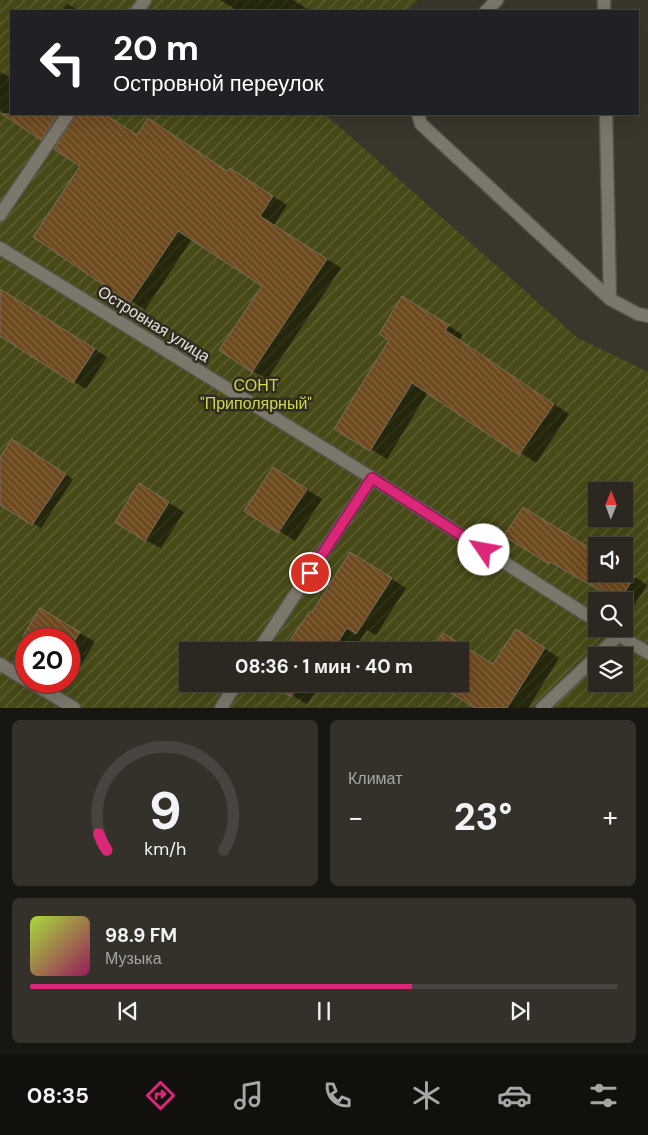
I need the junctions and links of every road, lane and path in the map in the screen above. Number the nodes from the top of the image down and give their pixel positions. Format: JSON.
{"nodes":[{"id":1,"x":497,"y":0,"type":"edge"},
{"id":2,"x":487,"y":10,"type":"edge"},
{"id":3,"x":67,"y":115,"type":"edge"},
{"id":4,"x":418,"y":115,"type":"edge"},
{"id":5,"x":606,"y":115,"type":"edge"},
{"id":6,"x":0,"y":215,"type":"edge"},
{"id":7,"x":0,"y":248,"type":"edge"},
{"id":8,"x":610,"y":299,"type":"junction"},
{"id":9,"x":648,"y":316,"type":"edge"},
{"id":10,"x":372,"y":478,"type":"junction"},
{"id":11,"x":588,"y":616,"type":"edge"},
{"id":12,"x":622,"y":637,"type":"edge"},
{"id":13,"x":264,"y":642,"type":"edge"},
{"id":14,"x":648,"y":653,"type":"edge"},
{"id":15,"x":0,"y":664,"type":"edge"},
{"id":16,"x":588,"y":665,"type":"edge"},
{"id":17,"x":15,"y":673,"type":"edge"},
{"id":18,"x":231,"y":692,"type":"edge"},
{"id":19,"x":49,"y":693,"type":"edge"},
{"id":20,"x":74,"y":708,"type":"edge"},
{"id":21,"x":221,"y":708,"type":"edge"},
{"id":22,"x":542,"y":708,"type":"edge"}],
"edges":[{"from":1,"to":2,"type":"lane"},
{"from":3,"to":6,"type":"lane"},
{"from":4,"to":8,"type":"lane"},
{"from":5,"to":8,"type":"lane"},
{"from":7,"to":10,"type":"lane","name":"Островная улица"},
{"from":8,"to":9,"type":"lane"},
{"from":10,"to":11,"type":"lane","name":"Островная улица"},
{"from":10,"to":13,"type":"lane"},
{"from":12,"to":14,"type":"lane"},
{"from":15,"to":17,"type":"lane"},
{"from":16,"to":22,"type":"lane"},
{"from":18,"to":21,"type":"lane"},
{"from":19,"to":20,"type":"lane"}]}
